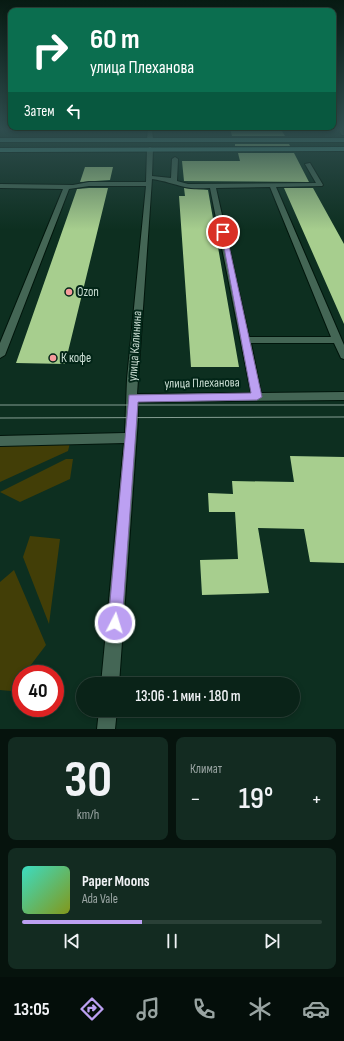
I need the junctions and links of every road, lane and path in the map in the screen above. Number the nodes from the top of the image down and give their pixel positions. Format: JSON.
{"nodes":[{"id":1,"x":150,"y":162,"type":"edge"},
{"id":2,"x":175,"y":162,"type":"edge"},
{"id":3,"x":308,"y":164,"type":"dead end"},
{"id":4,"x":149,"y":181,"type":"junction"},
{"id":5,"x":174,"y":183,"type":"junction"},
{"id":6,"x":272,"y":185,"type":"junction"},
{"id":7,"x":0,"y":186,"type":"edge"},
{"id":8,"x":213,"y":186,"type":"junction"},
{"id":9,"x":67,"y":187,"type":"junction"},
{"id":10,"x":245,"y":340,"type":"junction"},
{"id":11,"x":337,"y":340,"type":"junction"},
{"id":12,"x":0,"y":355,"type":"edge"},
{"id":13,"x":344,"y":356,"type":"edge"},
{"id":14,"x":344,"y":396,"type":"edge"},
{"id":15,"x":257,"y":397,"type":"junction"},
{"id":16,"x":133,"y":398,"type":"junction"},
{"id":17,"x":130,"y":438,"type":"junction"},
{"id":18,"x":0,"y":441,"type":"edge"},
{"id":19,"x":111,"y":677,"type":"edge"},
{"id":20,"x":107,"y":717,"type":"edge"},
{"id":21,"x":106,"y":729,"type":"edge"}],
"edges":[{"from":1,"to":4,"type":"street","name":"улица Калинина"},
{"from":2,"to":5,"type":"street"},
{"from":3,"to":6,"type":"street"},
{"from":4,"to":5,"type":"street"},
{"from":4,"to":9,"type":"street"},
{"from":4,"to":16,"type":"street","name":"улица Калинина"},
{"from":5,"to":8,"type":"street"},
{"from":6,"to":8,"type":"street"},
{"from":6,"to":11,"type":"street"},
{"from":7,"to":9,"type":"street"},
{"from":8,"to":10,"type":"street"},
{"from":9,"to":12,"type":"street"},
{"from":10,"to":11,"type":"street"},
{"from":10,"to":15,"type":"street"},
{"from":11,"to":13,"type":"street"},
{"from":14,"to":15,"type":"street","name":"улица Плеханова"},
{"from":15,"to":16,"type":"street","name":"улица Плеханова"},
{"from":16,"to":17,"type":"street","name":"улица Калинина"},
{"from":17,"to":18,"type":"street"},
{"from":17,"to":19,"type":"street","name":"улица Калинина"},
{"from":20,"to":21,"type":"street"}]}
